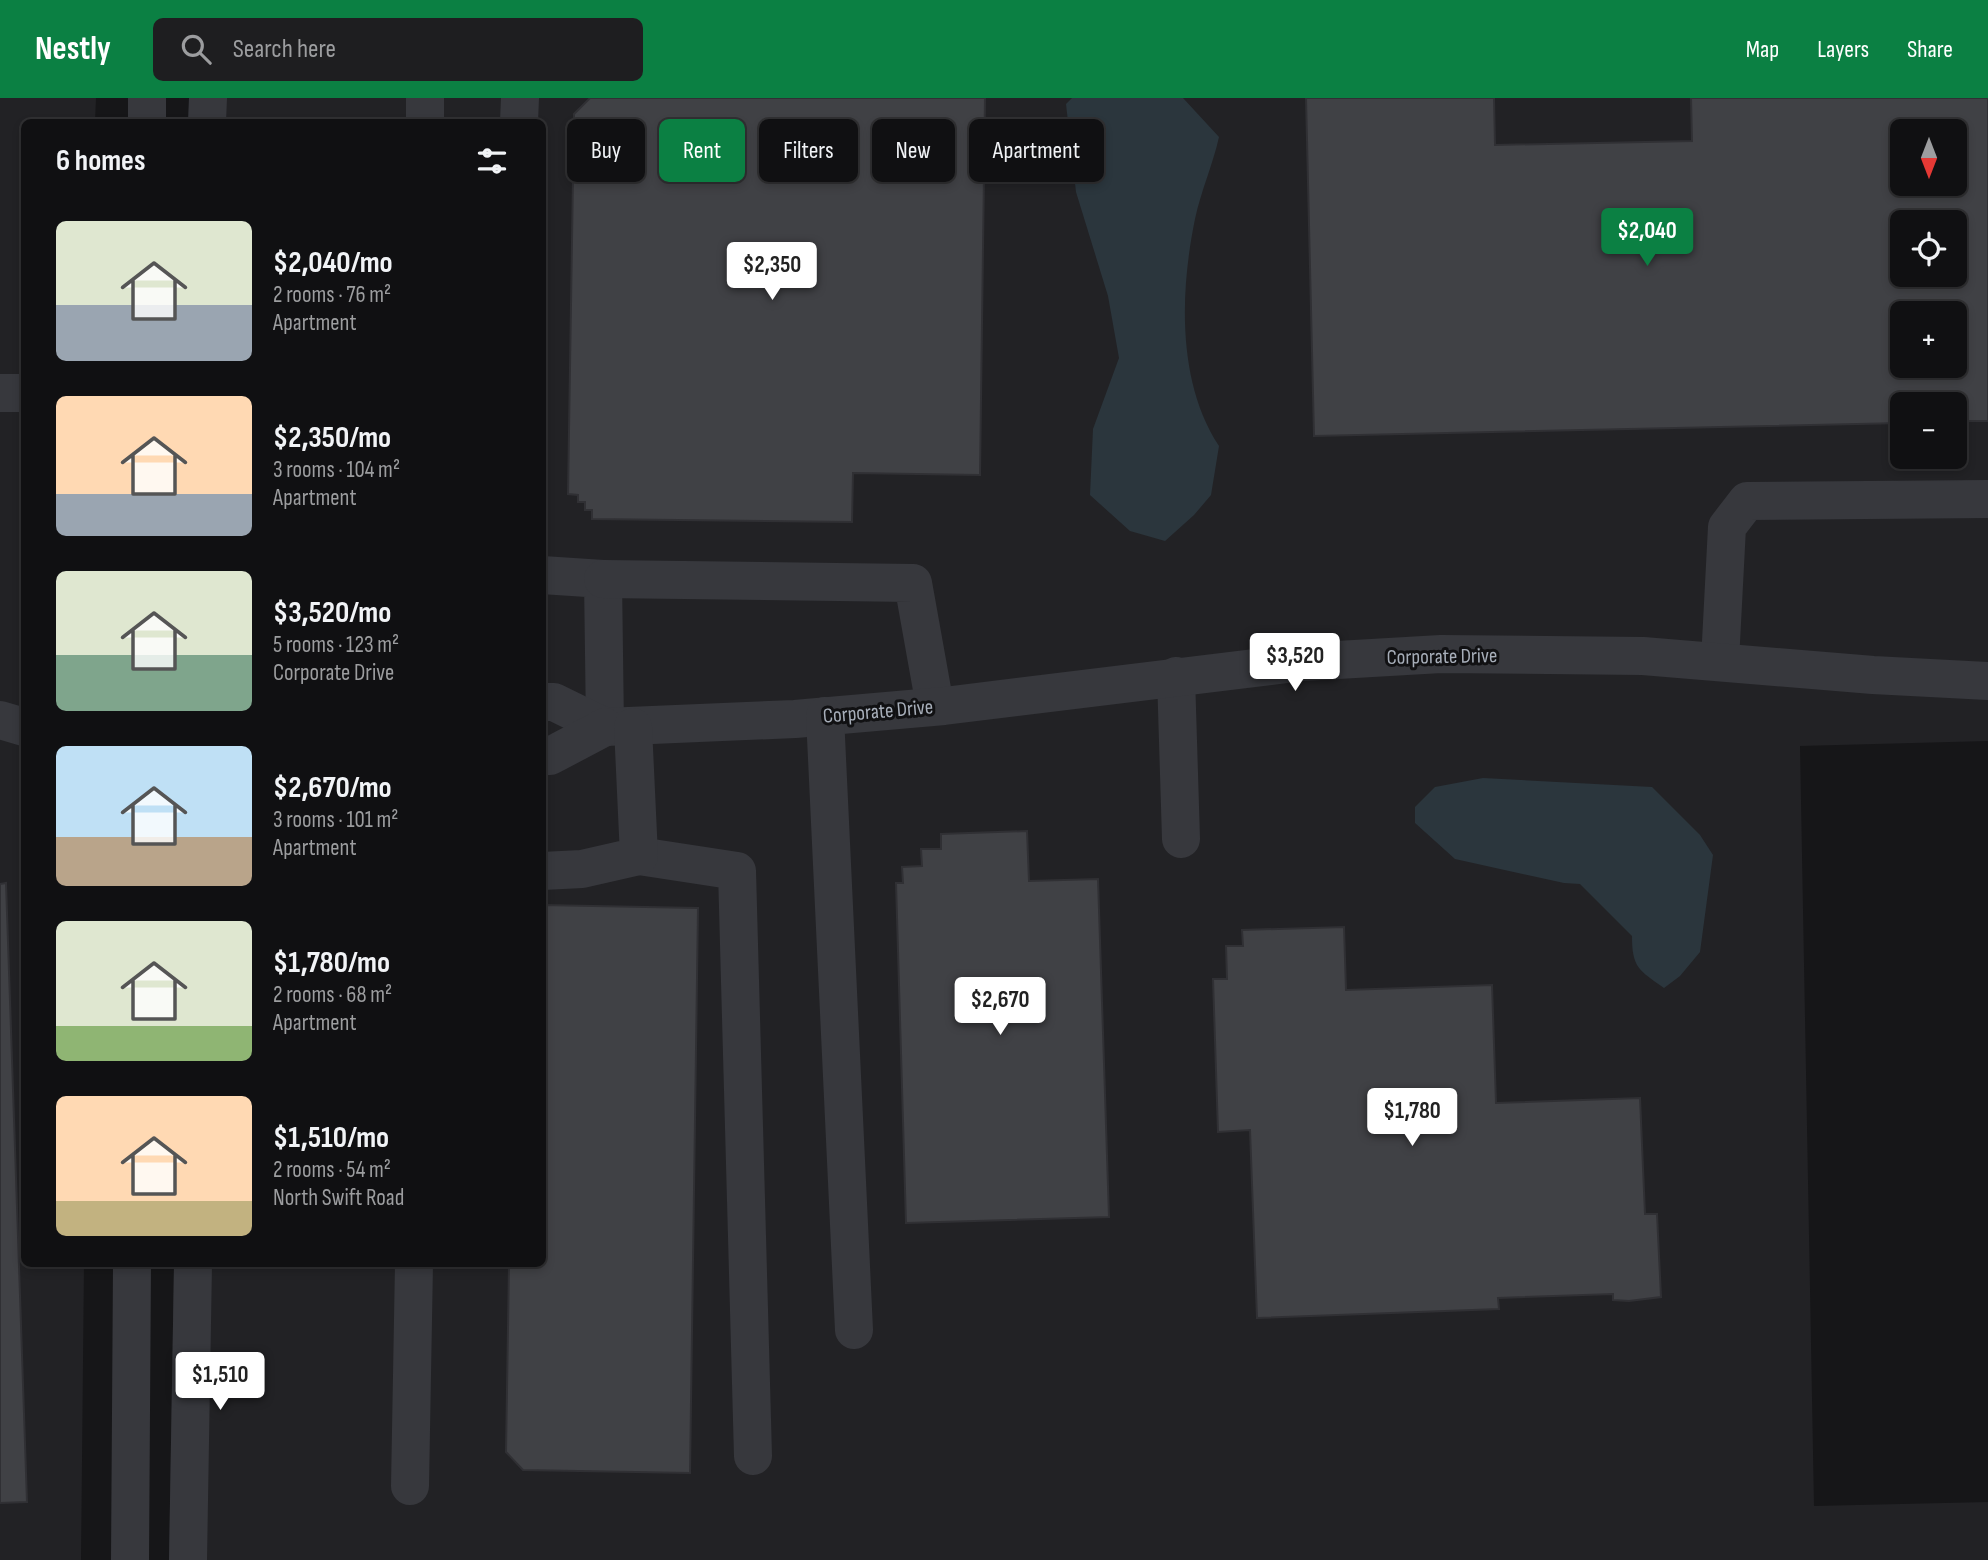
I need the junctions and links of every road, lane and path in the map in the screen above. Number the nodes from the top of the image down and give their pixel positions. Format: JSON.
{"nodes":[{"id":1,"x":147,"y":98,"type":"edge"},
{"id":2,"x":208,"y":98,"type":"edge"},
{"id":3,"x":425,"y":98,"type":"edge"},
{"id":4,"x":520,"y":98,"type":"edge"},
{"id":5,"x":147,"y":119,"type":"edge"},
{"id":6,"x":207,"y":119,"type":"edge"},
{"id":7,"x":425,"y":119,"type":"edge"},
{"id":8,"x":519,"y":119,"type":"edge"},
{"id":9,"x":0,"y":393,"type":"edge"},
{"id":10,"x":21,"y":393,"type":"edge"},
{"id":11,"x":1988,"y":499,"type":"edge"},
{"id":12,"x":546,"y":575,"type":"edge"},
{"id":13,"x":603,"y":579,"type":"junction"},
{"id":14,"x":1720,"y":661,"type":"junction"},
{"id":15,"x":1175,"y":676,"type":"junction"},
{"id":16,"x":1988,"y":681,"type":"edge"},
{"id":17,"x":546,"y":702,"type":"edge"},
{"id":18,"x":934,"y":706,"type":"junction"},
{"id":19,"x":825,"y":716,"type":"junction"},
{"id":20,"x":0,"y":720,"type":"edge"},
{"id":21,"x":21,"y":726,"type":"edge"},
{"id":22,"x":619,"y":727,"type":"junction"},
{"id":23,"x":546,"y":756,"type":"edge"},
{"id":24,"x":1181,"y":839,"type":"dead end"},
{"id":25,"x":639,"y":856,"type":"junction"},
{"id":26,"x":546,"y":871,"type":"edge"},
{"id":27,"x":132,"y":1267,"type":"edge"},
{"id":28,"x":193,"y":1267,"type":"edge"},
{"id":29,"x":414,"y":1267,"type":"edge"},
{"id":30,"x":854,"y":1330,"type":"dead end"},
{"id":31,"x":753,"y":1456,"type":"dead end"},
{"id":32,"x":410,"y":1486,"type":"dead end"},
{"id":33,"x":130,"y":1560,"type":"edge"},
{"id":34,"x":188,"y":1560,"type":"edge"}],
"edges":[{"from":1,"to":5,"type":"street"},
{"from":2,"to":6,"type":"street"},
{"from":3,"to":7,"type":"street"},
{"from":4,"to":8,"type":"street"},
{"from":9,"to":10,"type":"street"},
{"from":11,"to":14,"type":"street"},
{"from":12,"to":13,"type":"street"},
{"from":13,"to":18,"type":"street"},
{"from":13,"to":22,"type":"street"},
{"from":14,"to":15,"type":"street","name":"Corporate Drive"},
{"from":14,"to":16,"type":"street","name":"Corporate Drive"},
{"from":15,"to":18,"type":"street","name":"Corporate Drive"},
{"from":15,"to":24,"type":"street"},
{"from":17,"to":22,"type":"street","name":"Corporate Drive"},
{"from":18,"to":19,"type":"street","name":"Corporate Drive"},
{"from":19,"to":22,"type":"street","name":"Corporate Drive"},
{"from":19,"to":30,"type":"street"},
{"from":20,"to":21,"type":"street"},
{"from":22,"to":23,"type":"street","name":"Corporate Drive"},
{"from":22,"to":25,"type":"street"},
{"from":25,"to":26,"type":"street"},
{"from":25,"to":31,"type":"street"},
{"from":27,"to":33,"type":"street"},
{"from":28,"to":34,"type":"street"},
{"from":29,"to":32,"type":"street"}]}
